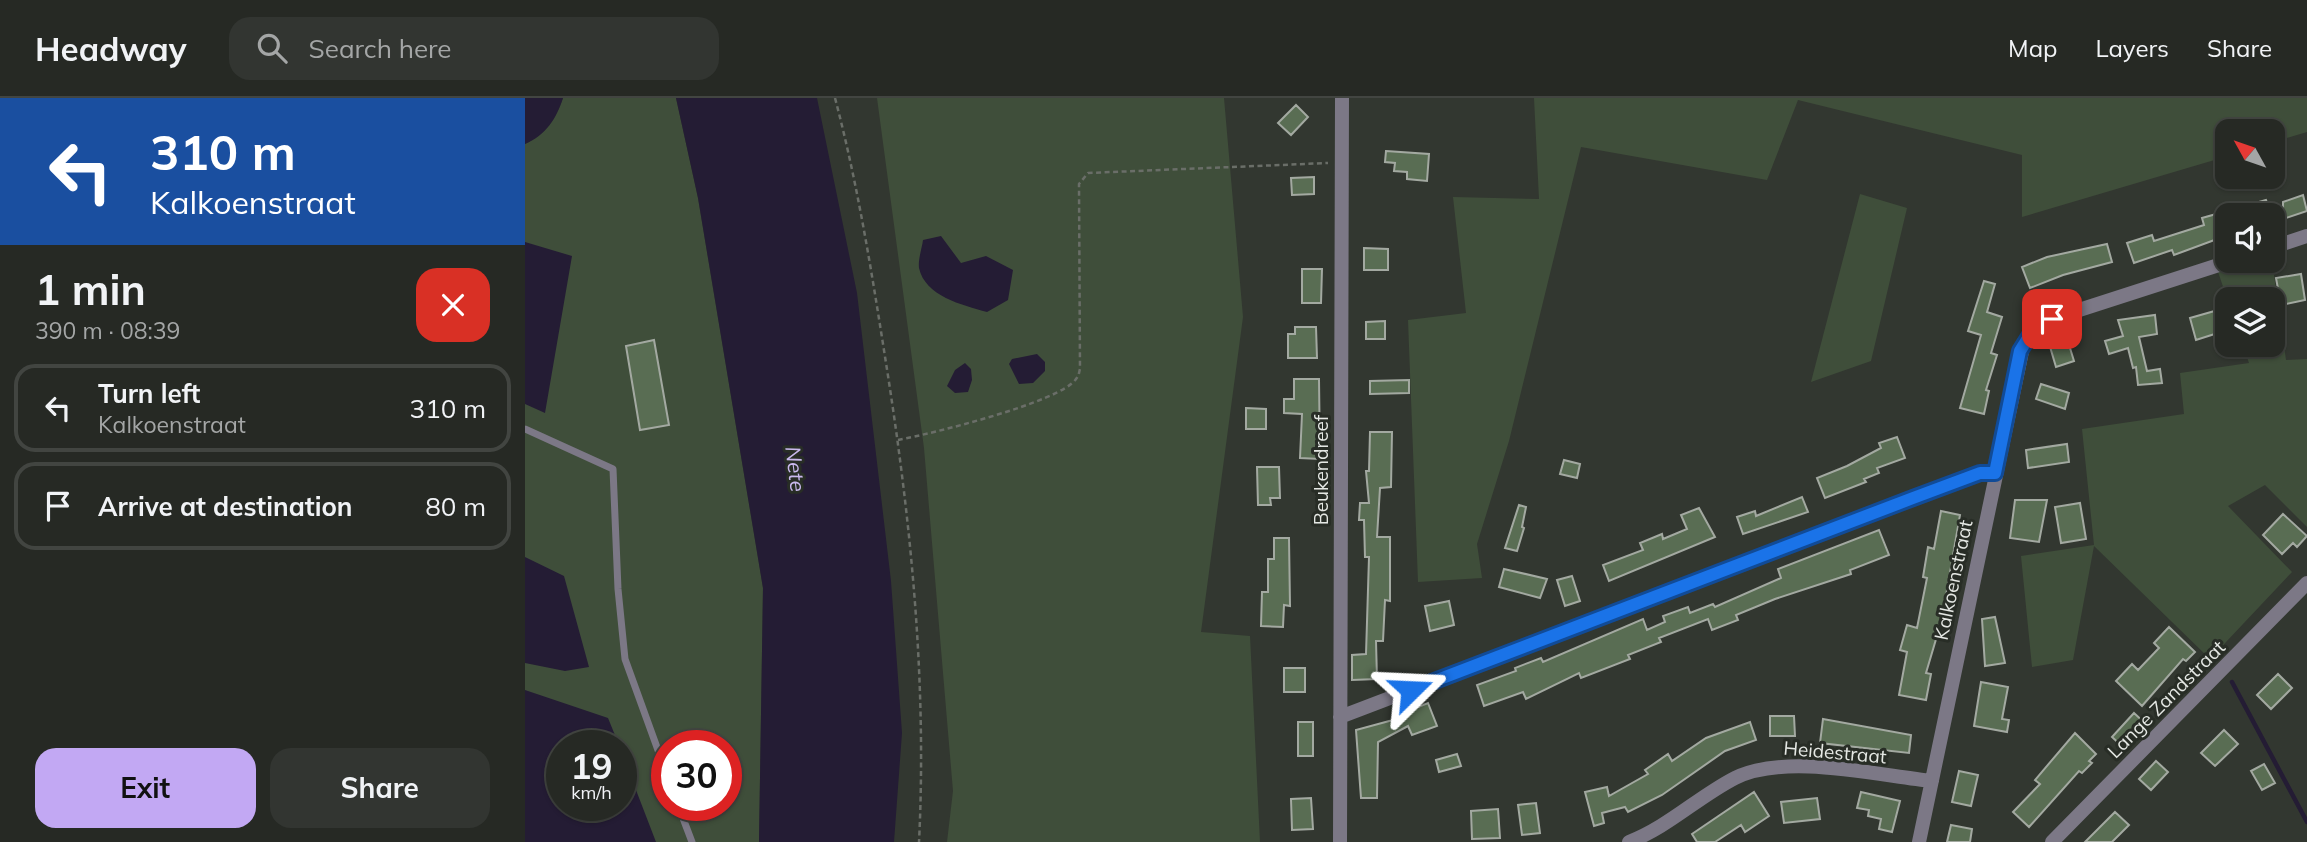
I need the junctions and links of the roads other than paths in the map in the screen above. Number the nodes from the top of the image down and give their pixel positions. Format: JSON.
{"nodes":[{"id":1,"x":1342,"y":98,"type":"edge"},
{"id":2,"x":2307,"y":236,"type":"edge"},
{"id":3,"x":2285,"y":243,"type":"edge"},
{"id":4,"x":2215,"y":266,"type":"edge"},
{"id":5,"x":525,"y":429,"type":"edge"},
{"id":6,"x":1995,"y":473,"type":"junction"},
{"id":7,"x":2307,"y":583,"type":"edge"},
{"id":8,"x":1340,"y":717,"type":"junction"},
{"id":9,"x":651,"y":731,"type":"edge"},
{"id":10,"x":1931,"y":781,"type":"junction"},
{"id":11,"x":684,"y":821,"type":"edge"},
{"id":12,"x":692,"y":842,"type":"edge"},
{"id":13,"x":1340,"y":842,"type":"edge"},
{"id":14,"x":1629,"y":842,"type":"edge"},
{"id":15,"x":1919,"y":842,"type":"edge"},
{"id":16,"x":2052,"y":842,"type":"edge"}],
"edges":[{"from":1,"to":8,"type":"street","name":"Beukendreef"},
{"from":2,"to":3,"type":"street"},
{"from":4,"to":6,"type":"street","name":"Kalkoenstraat"},
{"from":5,"to":9,"type":"lane"},
{"from":6,"to":8,"type":"street"},
{"from":6,"to":10,"type":"street","name":"Kalkoenstraat"},
{"from":7,"to":16,"type":"street","name":"Lange Zandstraat"},
{"from":8,"to":13,"type":"street","name":"Beukendreef"},
{"from":10,"to":14,"type":"street","name":"Heidestraat"},
{"from":10,"to":15,"type":"street","name":"Kalkoenstraat"},
{"from":11,"to":12,"type":"lane"}]}
